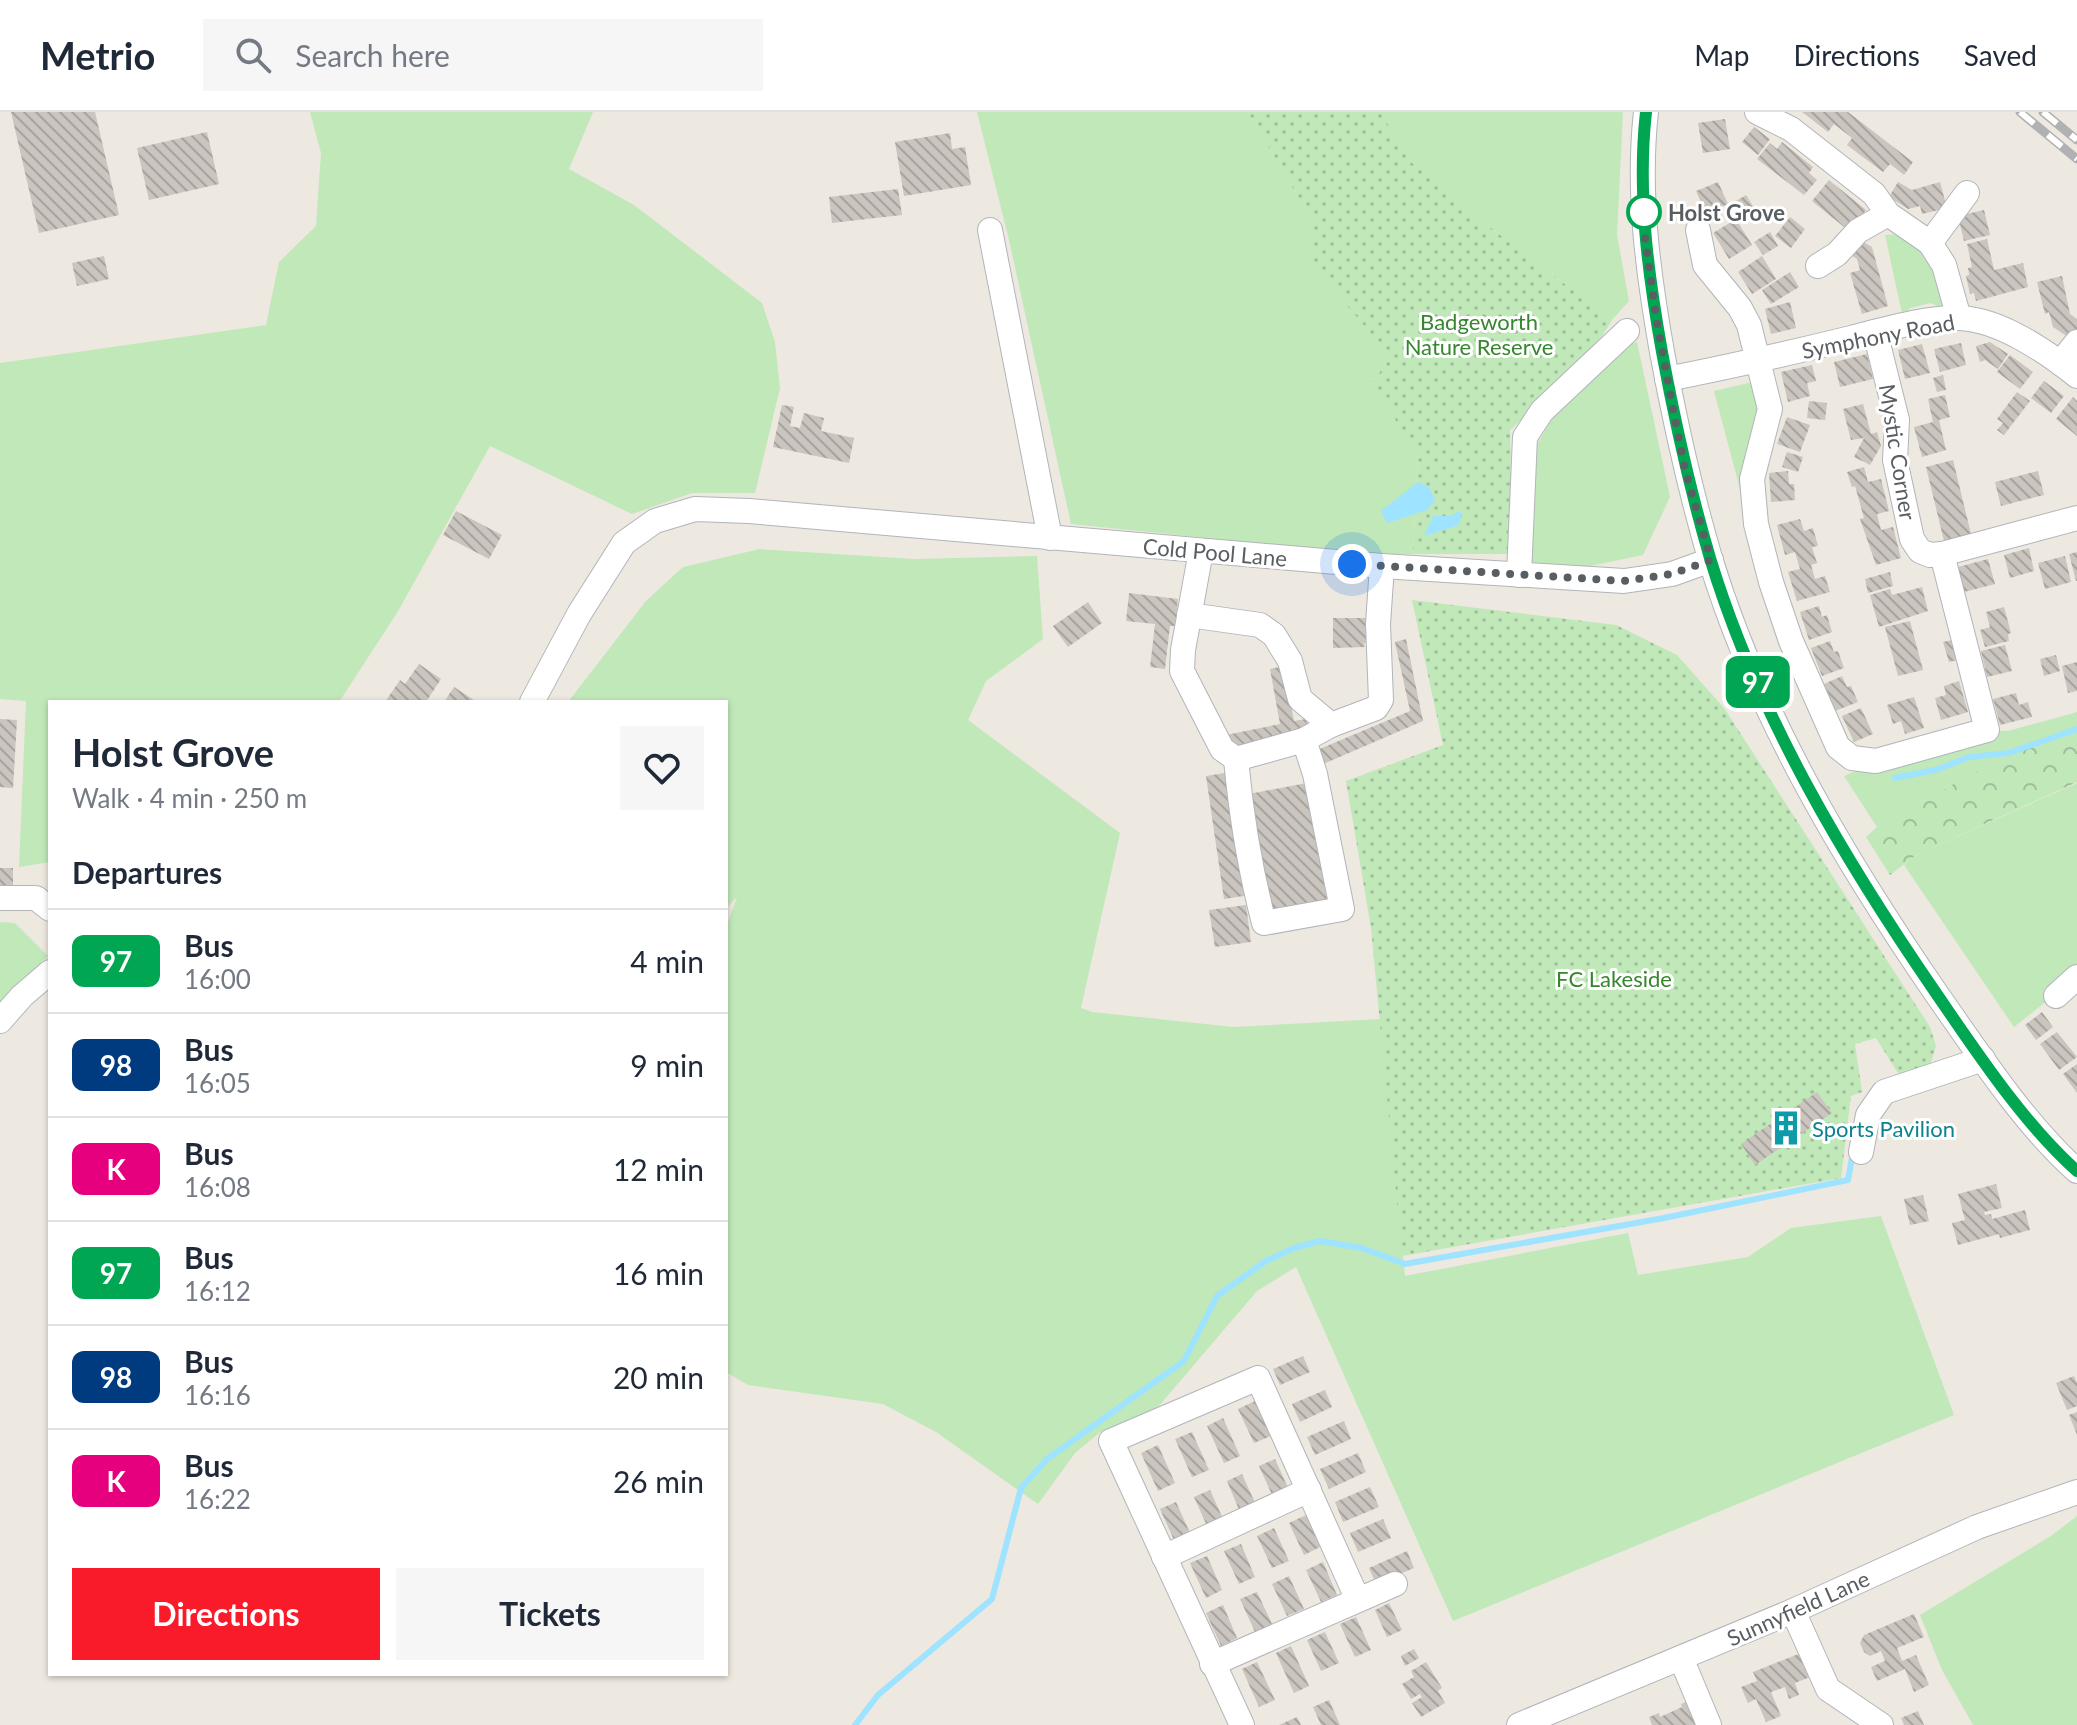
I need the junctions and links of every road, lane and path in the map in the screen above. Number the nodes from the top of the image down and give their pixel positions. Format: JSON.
{"nodes":[{"id":1,"x":1646,"y":112,"type":"edge"},
{"id":2,"x":1757,"y":112,"type":"edge"},
{"id":3,"x":1967,"y":193,"type":"dead end"},
{"id":4,"x":1888,"y":214,"type":"junction"},
{"id":5,"x":990,"y":230,"type":"dead end"},
{"id":6,"x":1698,"y":230,"type":"dead end"},
{"id":7,"x":1930,"y":243,"type":"junction"},
{"id":8,"x":1818,"y":266,"type":"dead end"},
{"id":9,"x":1959,"y":318,"type":"junction"},
{"id":10,"x":1627,"y":331,"type":"dead end"},
{"id":11,"x":1875,"y":332,"type":"junction"},
{"id":12,"x":2077,"y":342,"type":"edge"},
{"id":13,"x":1758,"y":360,"type":"junction"},
{"id":14,"x":2069,"y":370,"type":"edge"},
{"id":15,"x":1667,"y":379,"type":"junction"},
{"id":16,"x":2077,"y":518,"type":"edge"},
{"id":17,"x":1050,"y":538,"type":"junction"},
{"id":18,"x":1201,"y":551,"type":"junction"},
{"id":19,"x":1942,"y":554,"type":"junction"},
{"id":20,"x":1711,"y":560,"type":"junction"},
{"id":21,"x":1382,"y":566,"type":"junction"},
{"id":22,"x":1519,"y":575,"type":"junction"},
{"id":23,"x":1189,"y":615,"type":"junction"},
{"id":24,"x":533,"y":700,"type":"edge"},
{"id":25,"x":1331,"y":725,"type":"junction"},
{"id":26,"x":1304,"y":740,"type":"junction"},
{"id":27,"x":1236,"y":759,"type":"junction"},
{"id":28,"x":0,"y":898,"type":"edge"},
{"id":29,"x":48,"y":907,"type":"edge"},
{"id":30,"x":48,"y":974,"type":"edge"},
{"id":31,"x":2077,"y":977,"type":"edge"},
{"id":32,"x":2056,"y":996,"type":"dead end"},
{"id":33,"x":0,"y":1021,"type":"edge"},
{"id":34,"x":1983,"y":1059,"type":"junction"},
{"id":35,"x":1861,"y":1152,"type":"dead end"},
{"id":36,"x":2071,"y":1155,"type":"edge"},
{"id":37,"x":1309,"y":1490,"type":"junction"},
{"id":38,"x":2077,"y":1492,"type":"edge"},
{"id":39,"x":1164,"y":1557,"type":"junction"},
{"id":40,"x":1395,"y":1584,"type":"dead end"},
{"id":41,"x":1358,"y":1600,"type":"junction"},
{"id":42,"x":1793,"y":1611,"type":"junction"},
{"id":43,"x":1681,"y":1658,"type":"junction"},
{"id":44,"x":1212,"y":1664,"type":"junction"},
{"id":45,"x":1242,"y":1725,"type":"edge"},
{"id":46,"x":1519,"y":1725,"type":"edge"},
{"id":47,"x":1709,"y":1725,"type":"edge"},
{"id":48,"x":1881,"y":1725,"type":"edge"}],
"edges":[{"from":1,"to":15,"type":"street"},
{"from":2,"to":4,"type":"street"},
{"from":3,"to":7,"type":"street"},
{"from":4,"to":7,"type":"street"},
{"from":4,"to":8,"type":"street"},
{"from":5,"to":17,"type":"street"},
{"from":6,"to":13,"type":"street"},
{"from":7,"to":9,"type":"street"},
{"from":9,"to":11,"type":"street","name":"Symphony Road"},
{"from":9,"to":14,"type":"street","name":"Symphony Road"},
{"from":10,"to":22,"type":"street"},
{"from":11,"to":13,"type":"street","name":"Symphony Road"},
{"from":11,"to":19,"type":"street","name":"Mystic Corner"},
{"from":12,"to":14,"type":"street"},
{"from":13,"to":15,"type":"street","name":"Symphony Road"},
{"from":13,"to":19,"type":"street"},
{"from":15,"to":20,"type":"street"},
{"from":16,"to":19,"type":"street"},
{"from":17,"to":18,"type":"street","name":"Cold Pool Lane"},
{"from":17,"to":24,"type":"street","name":"Cold Pool Lane"},
{"from":18,"to":21,"type":"street","name":"Cold Pool Lane"},
{"from":18,"to":23,"type":"street"},
{"from":20,"to":22,"type":"street","name":"Cold Pool Lane"},
{"from":20,"to":34,"type":"street"},
{"from":21,"to":22,"type":"street","name":"Cold Pool Lane"},
{"from":21,"to":25,"type":"street"},
{"from":23,"to":25,"type":"street"},
{"from":23,"to":27,"type":"street"},
{"from":25,"to":26,"type":"street"},
{"from":26,"to":27,"type":"street"},
{"from":26,"to":27,"type":"street"},
{"from":28,"to":29,"type":"street"},
{"from":30,"to":33,"type":"street"},
{"from":31,"to":32,"type":"street"},
{"from":34,"to":35,"type":"street"},
{"from":34,"to":36,"type":"street"},
{"from":37,"to":39,"type":"street"},
{"from":37,"to":39,"type":"street"},
{"from":37,"to":41,"type":"street"},
{"from":38,"to":42,"type":"street","name":"Sunnyfield Lane"},
{"from":39,"to":44,"type":"street"},
{"from":40,"to":41,"type":"street"},
{"from":41,"to":44,"type":"street"},
{"from":42,"to":43,"type":"street","name":"Sunnyfield Lane"},
{"from":42,"to":48,"type":"street"},
{"from":43,"to":46,"type":"street","name":"Sunnyfield Lane"},
{"from":43,"to":47,"type":"street"},
{"from":44,"to":45,"type":"street"}]}
